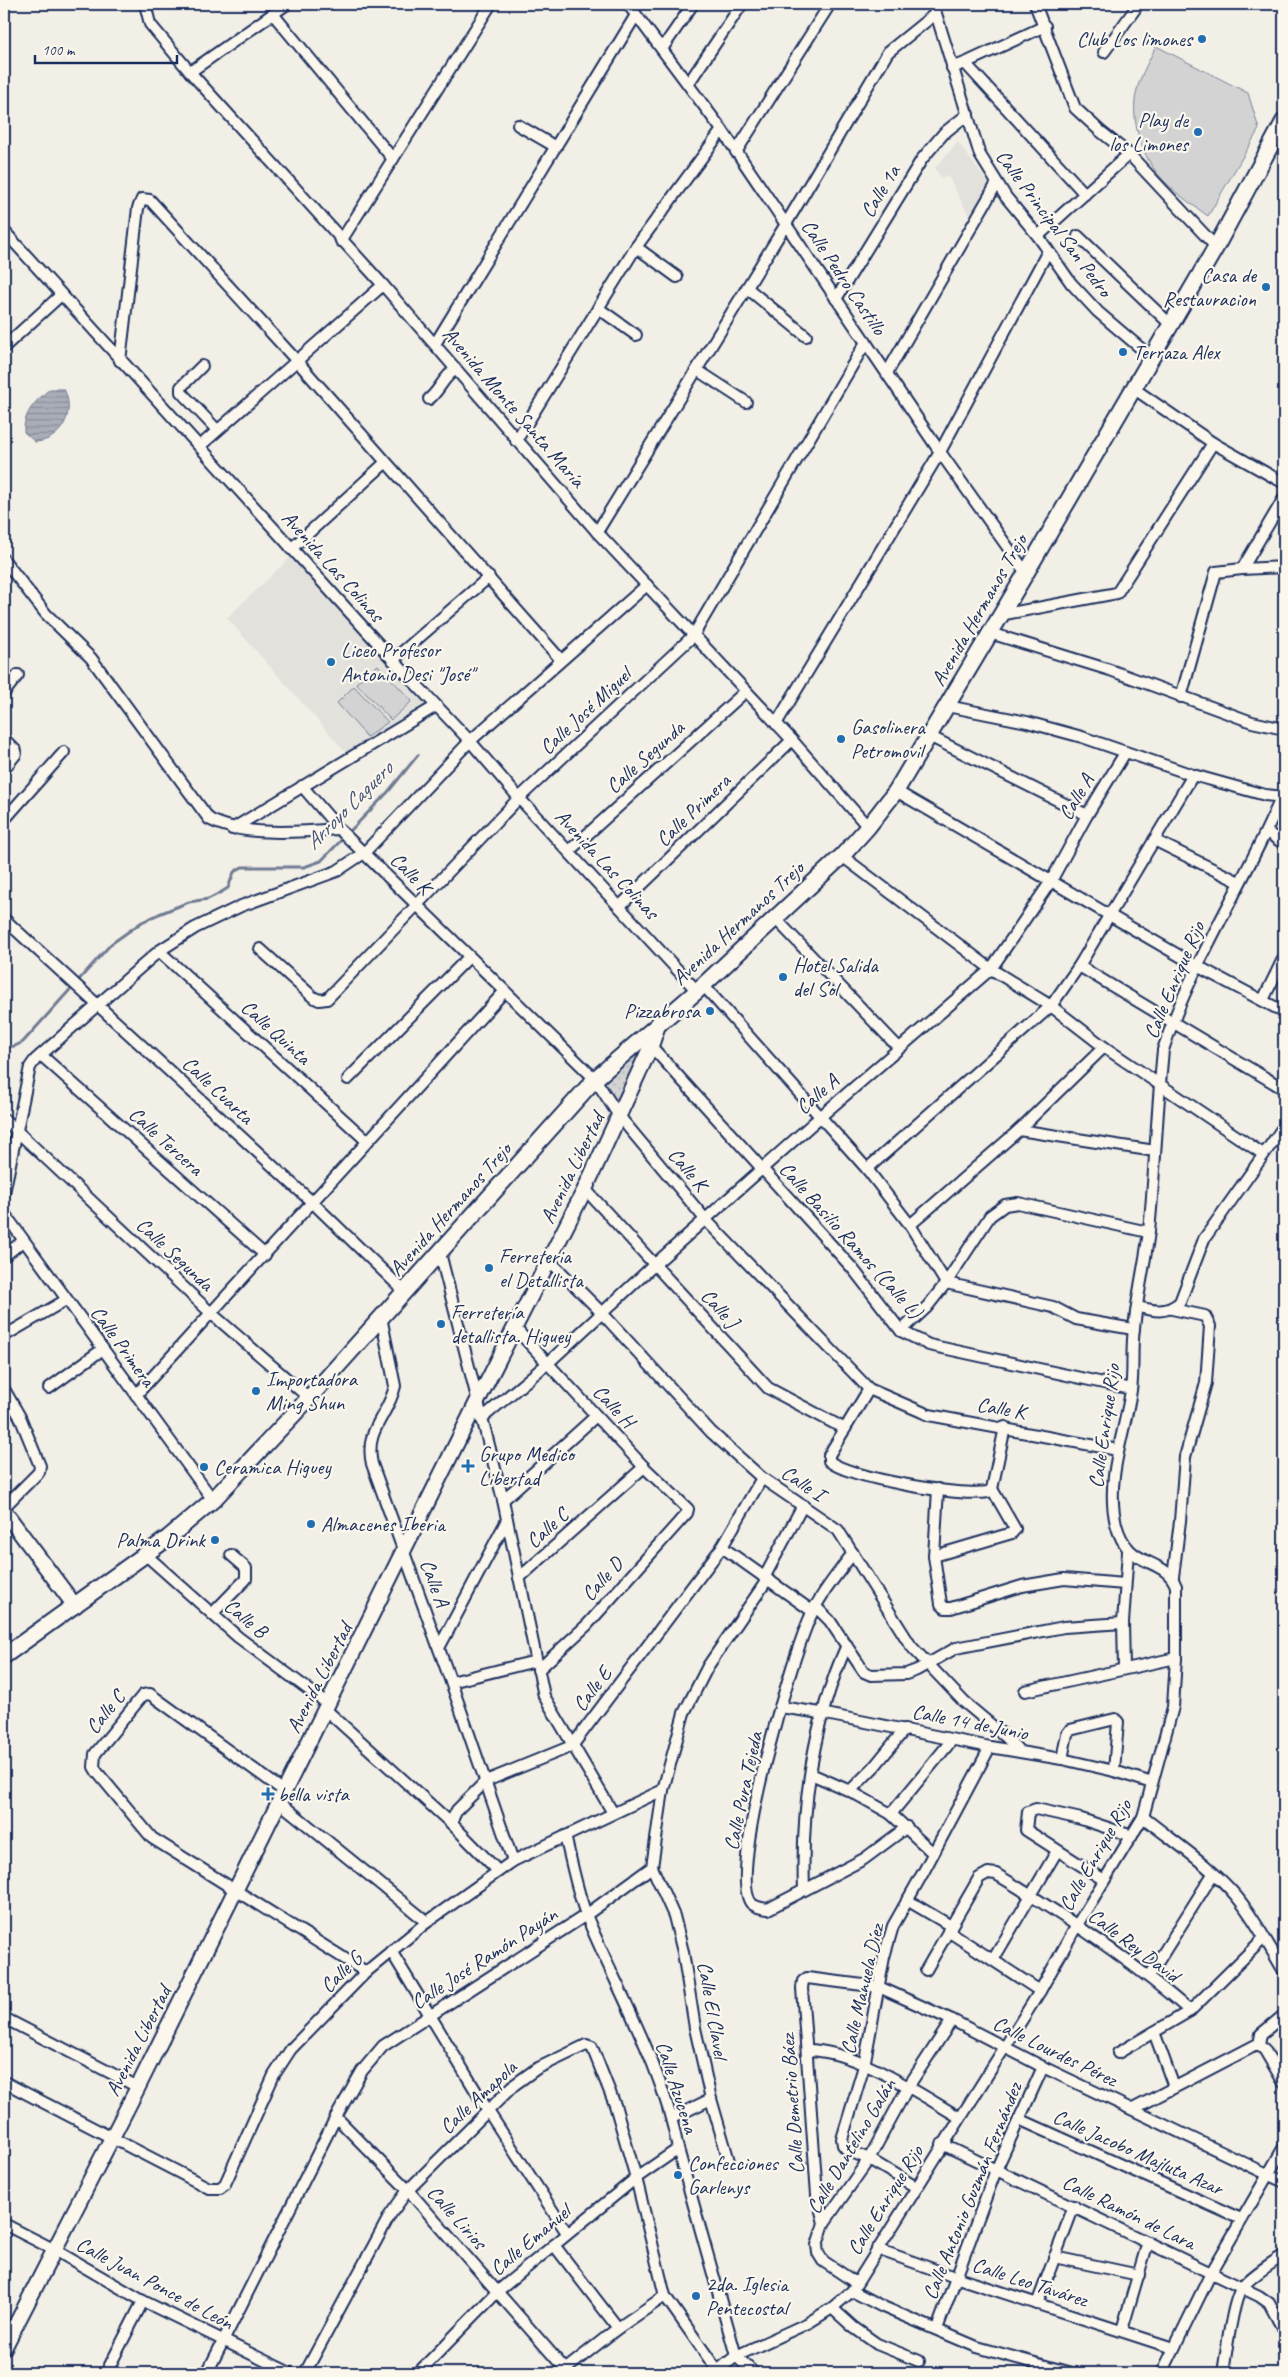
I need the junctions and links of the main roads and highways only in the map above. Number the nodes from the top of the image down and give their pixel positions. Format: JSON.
{"nodes":[{"id":1,"x":1284,"y":121,"type":"edge"},
{"id":2,"x":4,"y":1656,"type":"edge"}],
"edges":[{"from":1,"to":2,"type":"main road","name":"Avenida Hermanos Trejo"}]}
